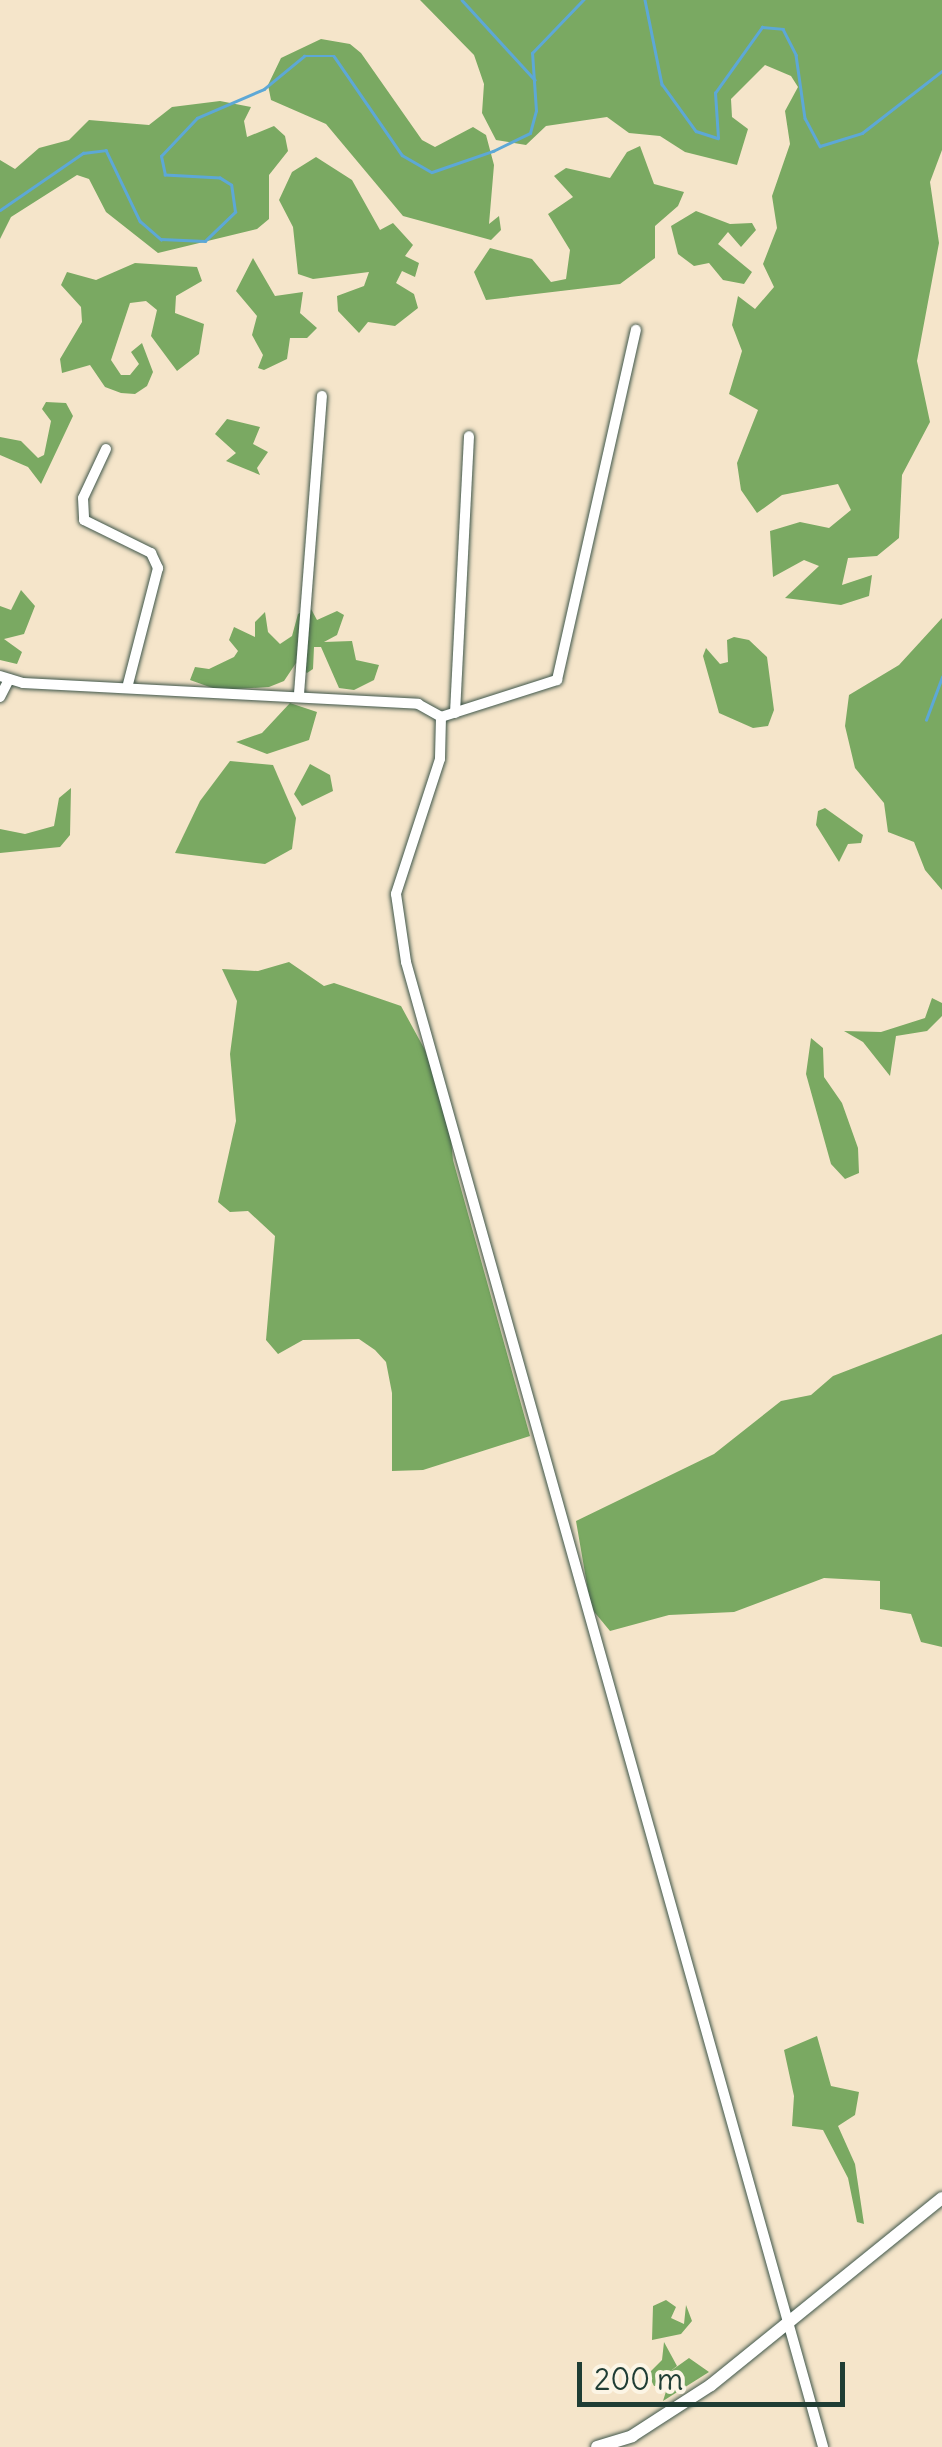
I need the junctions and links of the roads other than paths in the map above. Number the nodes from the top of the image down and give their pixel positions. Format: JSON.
{"nodes":[{"id":1,"x":636,"y":330,"type":"dead end"},
{"id":2,"x":322,"y":396,"type":"dead end"},
{"id":3,"x":469,"y":436,"type":"dead end"},
{"id":4,"x":106,"y":449,"type":"dead end"},
{"id":5,"x":5,"y":677,"type":"edge"},
{"id":6,"x":128,"y":684,"type":"junction"},
{"id":7,"x":299,"y":694,"type":"junction"},
{"id":8,"x":0,"y":697,"type":"edge"},
{"id":9,"x":455,"y":713,"type":"junction"},
{"id":10,"x":441,"y":718,"type":"junction"},
{"id":11,"x":942,"y":2198,"type":"edge"},
{"id":12,"x":791,"y":2319,"type":"junction"},
{"id":13,"x":597,"y":2447,"type":"edge"},
{"id":14,"x":824,"y":2447,"type":"edge"}],
"edges":[{"from":1,"to":9,"type":"street"},
{"from":2,"to":7,"type":"street"},
{"from":3,"to":9,"type":"street"},
{"from":4,"to":6,"type":"street"},
{"from":5,"to":6,"type":"street"},
{"from":5,"to":8,"type":"street"},
{"from":6,"to":7,"type":"street"},
{"from":7,"to":10,"type":"street"},
{"from":9,"to":10,"type":"street"},
{"from":10,"to":12,"type":"street"},
{"from":11,"to":12,"type":"street"},
{"from":12,"to":13,"type":"street"},
{"from":12,"to":14,"type":"street"}]}
